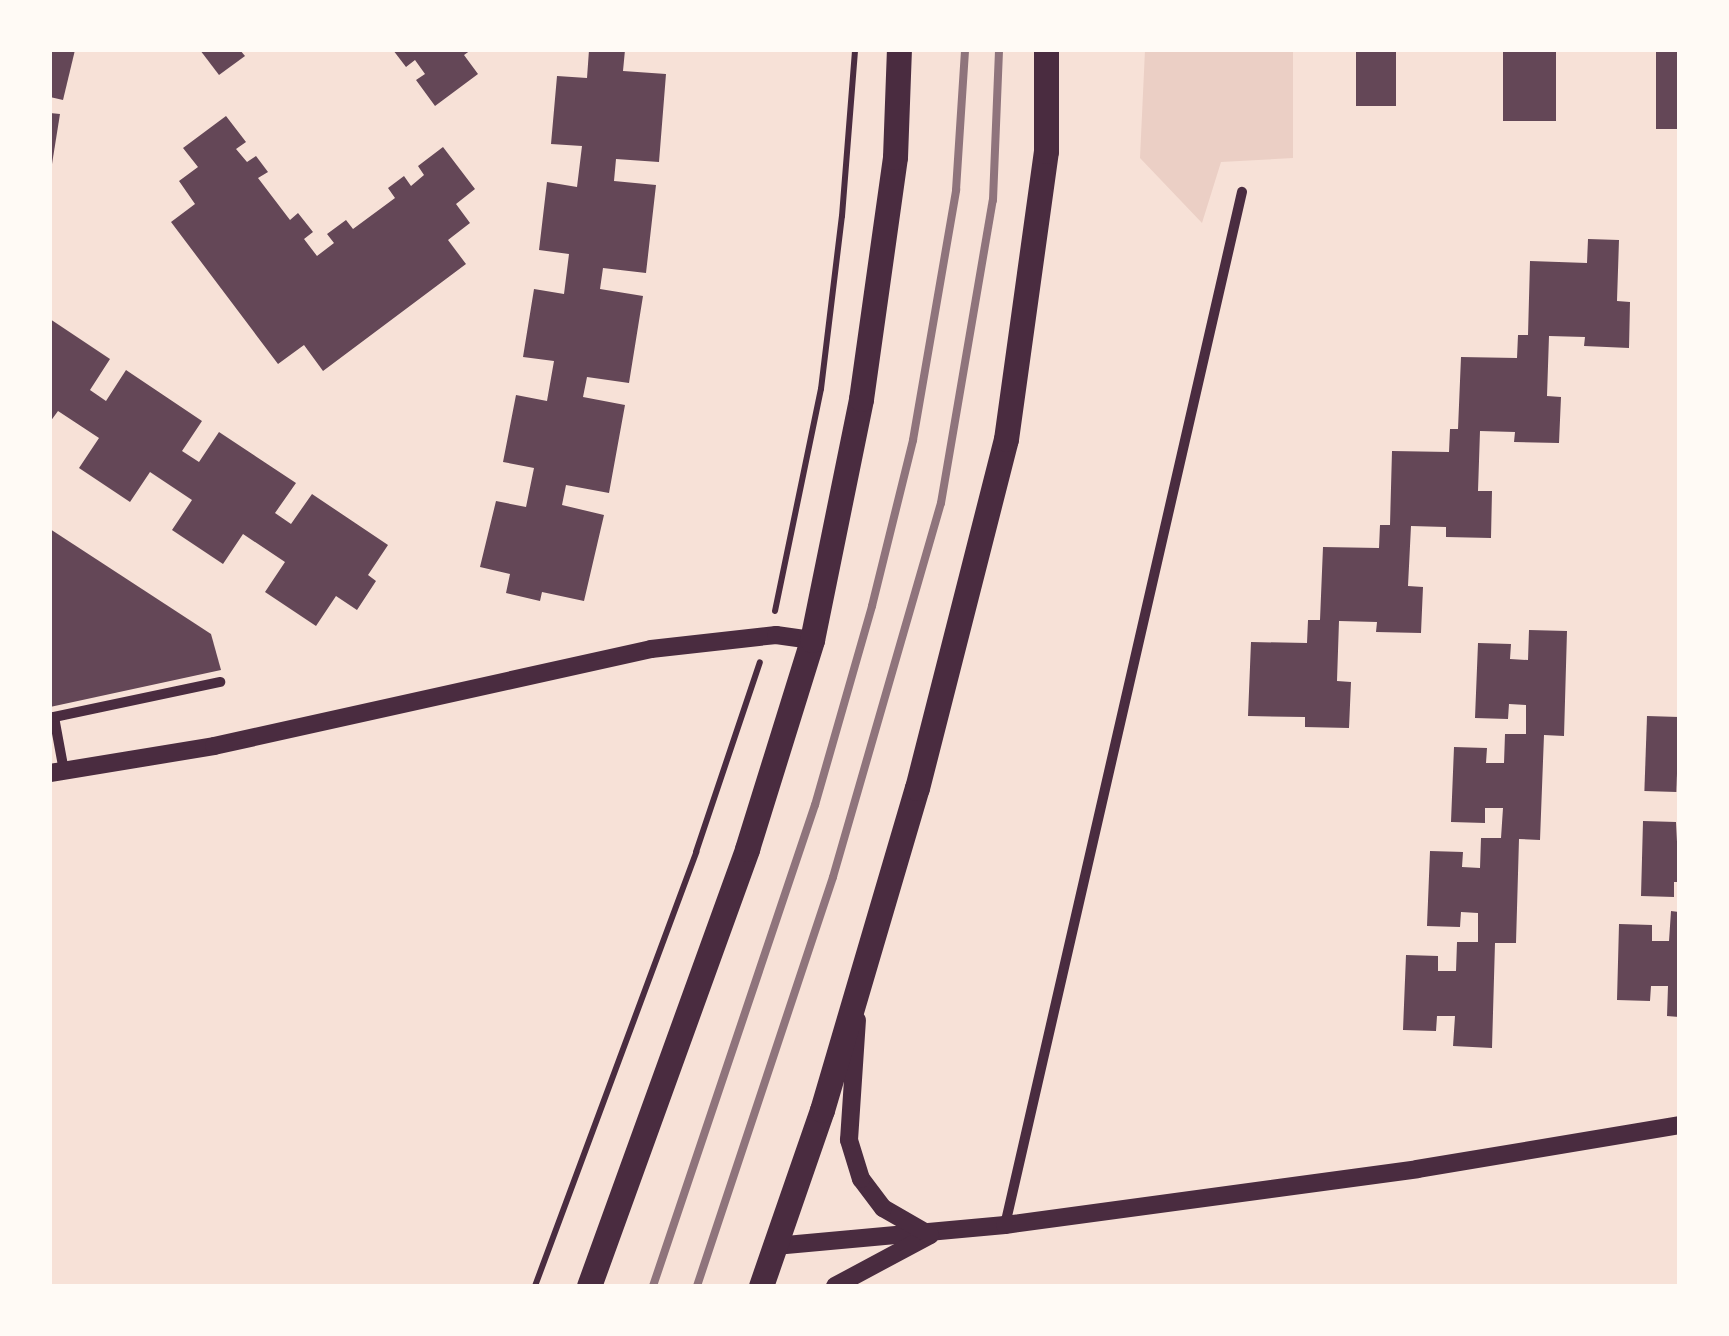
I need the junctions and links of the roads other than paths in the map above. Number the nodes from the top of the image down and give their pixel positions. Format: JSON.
{"nodes":[{"id":1,"x":898,"y":50,"type":"edge"},
{"id":2,"x":1046,"y":50,"type":"edge"},
{"id":3,"x":1242,"y":192,"type":"dead end"},
{"id":4,"x":812,"y":640,"type":"junction"},
{"id":5,"x":220,"y":682,"type":"dead end"},
{"id":6,"x":57,"y":772,"type":"edge"},
{"id":7,"x":860,"y":981,"type":"junction"},
{"id":8,"x":1679,"y":1125,"type":"edge"},
{"id":9,"x":1005,"y":1225,"type":"junction"},
{"id":10,"x":930,"y":1234,"type":"junction"},
{"id":11,"x":775,"y":1246,"type":"junction"},
{"id":12,"x":589,"y":1286,"type":"edge"},
{"id":13,"x":761,"y":1286,"type":"edge"},
{"id":14,"x":835,"y":1286,"type":"edge"}],
"edges":[{"from":1,"to":4,"type":"highway"},
{"from":2,"to":7,"type":"highway"},
{"from":3,"to":9,"type":"street"},
{"from":4,"to":6,"type":"street"},
{"from":4,"to":12,"type":"highway"},
{"from":5,"to":6,"type":"street"},
{"from":7,"to":10,"type":"street"},
{"from":7,"to":11,"type":"highway"},
{"from":8,"to":9,"type":"street"},
{"from":9,"to":10,"type":"street"},
{"from":10,"to":11,"type":"street"},
{"from":10,"to":14,"type":"street"},
{"from":11,"to":13,"type":"highway"}]}
